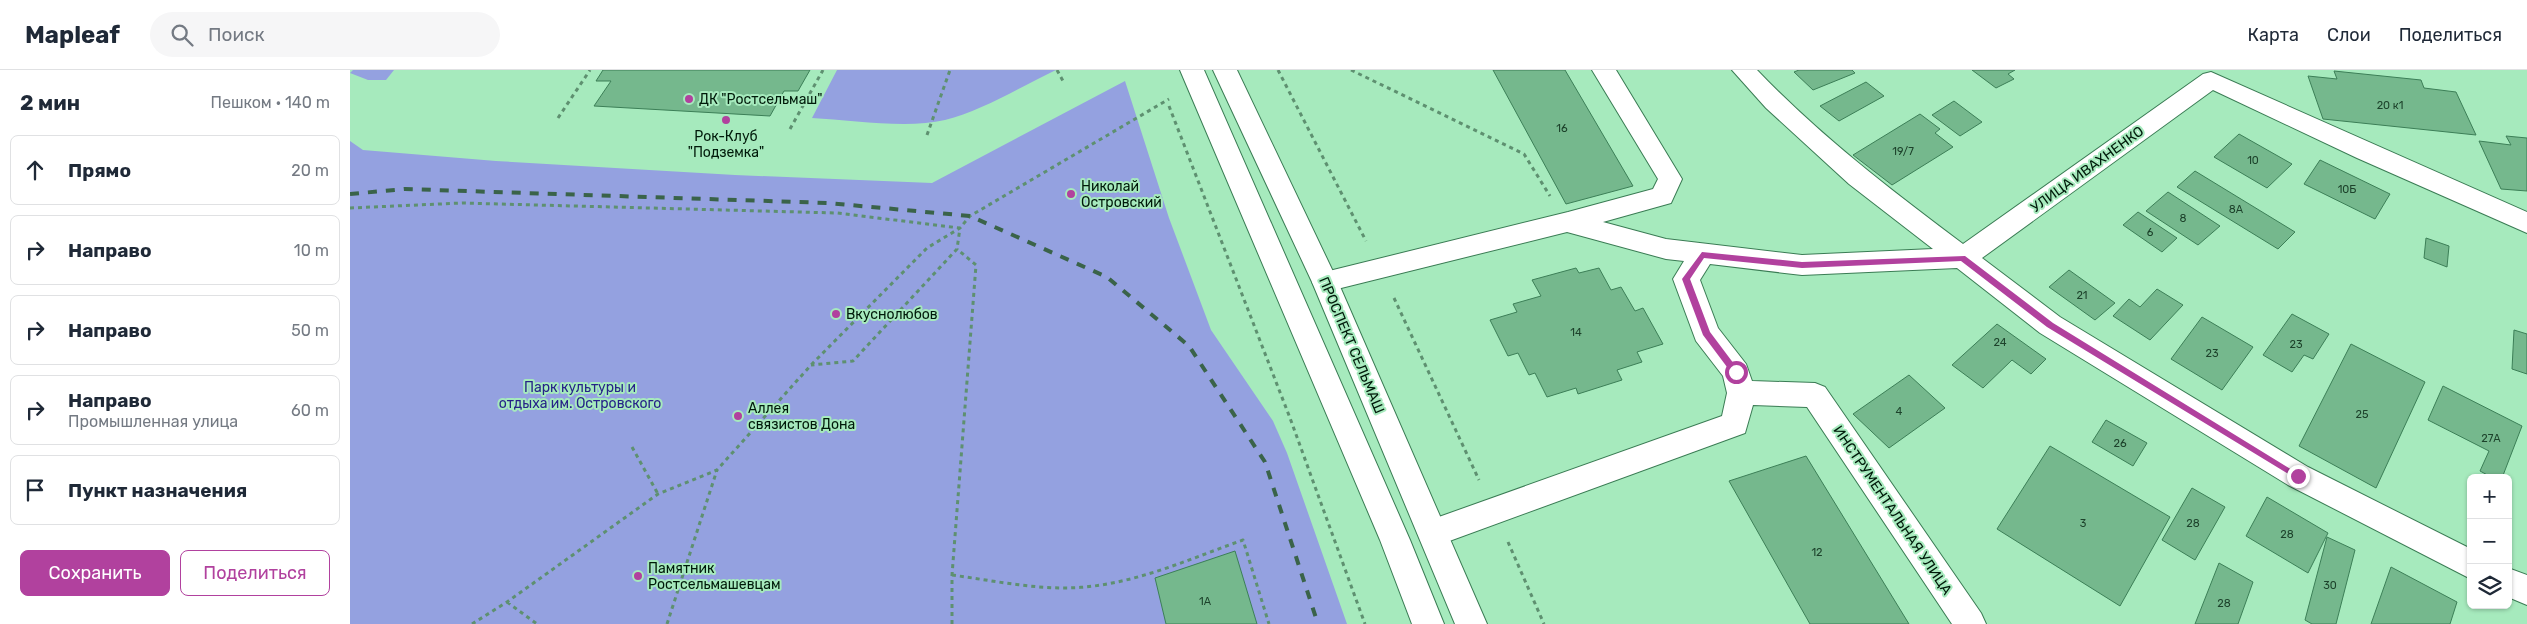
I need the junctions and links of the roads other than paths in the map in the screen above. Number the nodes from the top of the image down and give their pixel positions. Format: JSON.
{"nodes":[{"id":1,"x":1224,"y":70,"type":"edge"},
{"id":2,"x":1604,"y":70,"type":"edge"},
{"id":3,"x":1744,"y":70,"type":"edge"},
{"id":4,"x":2210,"y":75,"type":"edge"},
{"id":5,"x":1195,"y":78,"type":"edge"},
{"id":6,"x":1567,"y":222,"type":"junction"},
{"id":7,"x":2527,"y":223,"type":"edge"},
{"id":8,"x":1702,"y":255,"type":"junction"},
{"id":9,"x":1963,"y":258,"type":"junction"},
{"id":10,"x":1325,"y":282,"type":"junction"},
{"id":11,"x":1741,"y":393,"type":"junction"},
{"id":12,"x":1433,"y":533,"type":"junction"},
{"id":13,"x":2467,"y":562,"type":"edge"},
{"id":14,"x":2512,"y":584,"type":"edge"},
{"id":15,"x":2527,"y":590,"type":"edge"},
{"id":16,"x":1428,"y":624,"type":"edge"},
{"id":17,"x":1471,"y":624,"type":"edge"},
{"id":18,"x":1970,"y":624,"type":"edge"}],
"edges":[{"from":1,"to":10,"type":"main road","name":"ПРОСПЕКТ СЕЛЬМАШ"},
{"from":2,"to":6,"type":"main road"},
{"from":3,"to":9,"type":"main road"},
{"from":4,"to":7,"type":"main road"},
{"from":4,"to":9,"type":"main road","name":"УЛИЦА ИВАХНЕНКО"},
{"from":5,"to":16,"type":"main road"},
{"from":6,"to":8,"type":"main road"},
{"from":6,"to":10,"type":"main road"},
{"from":8,"to":9,"type":"main road"},
{"from":8,"to":11,"type":"main road"},
{"from":9,"to":13,"type":"main road"},
{"from":10,"to":12,"type":"main road","name":"ПРОСПЕКТ СЕЛЬМАШ"},
{"from":11,"to":12,"type":"main road"},
{"from":11,"to":18,"type":"main road","name":"ИНСТРУМЕНТАЛЬНАЯ УЛИЦА"},
{"from":12,"to":17,"type":"main road","name":"ПРОСПЕКТ СЕЛЬМАШ"},
{"from":14,"to":15,"type":"main road"}]}
